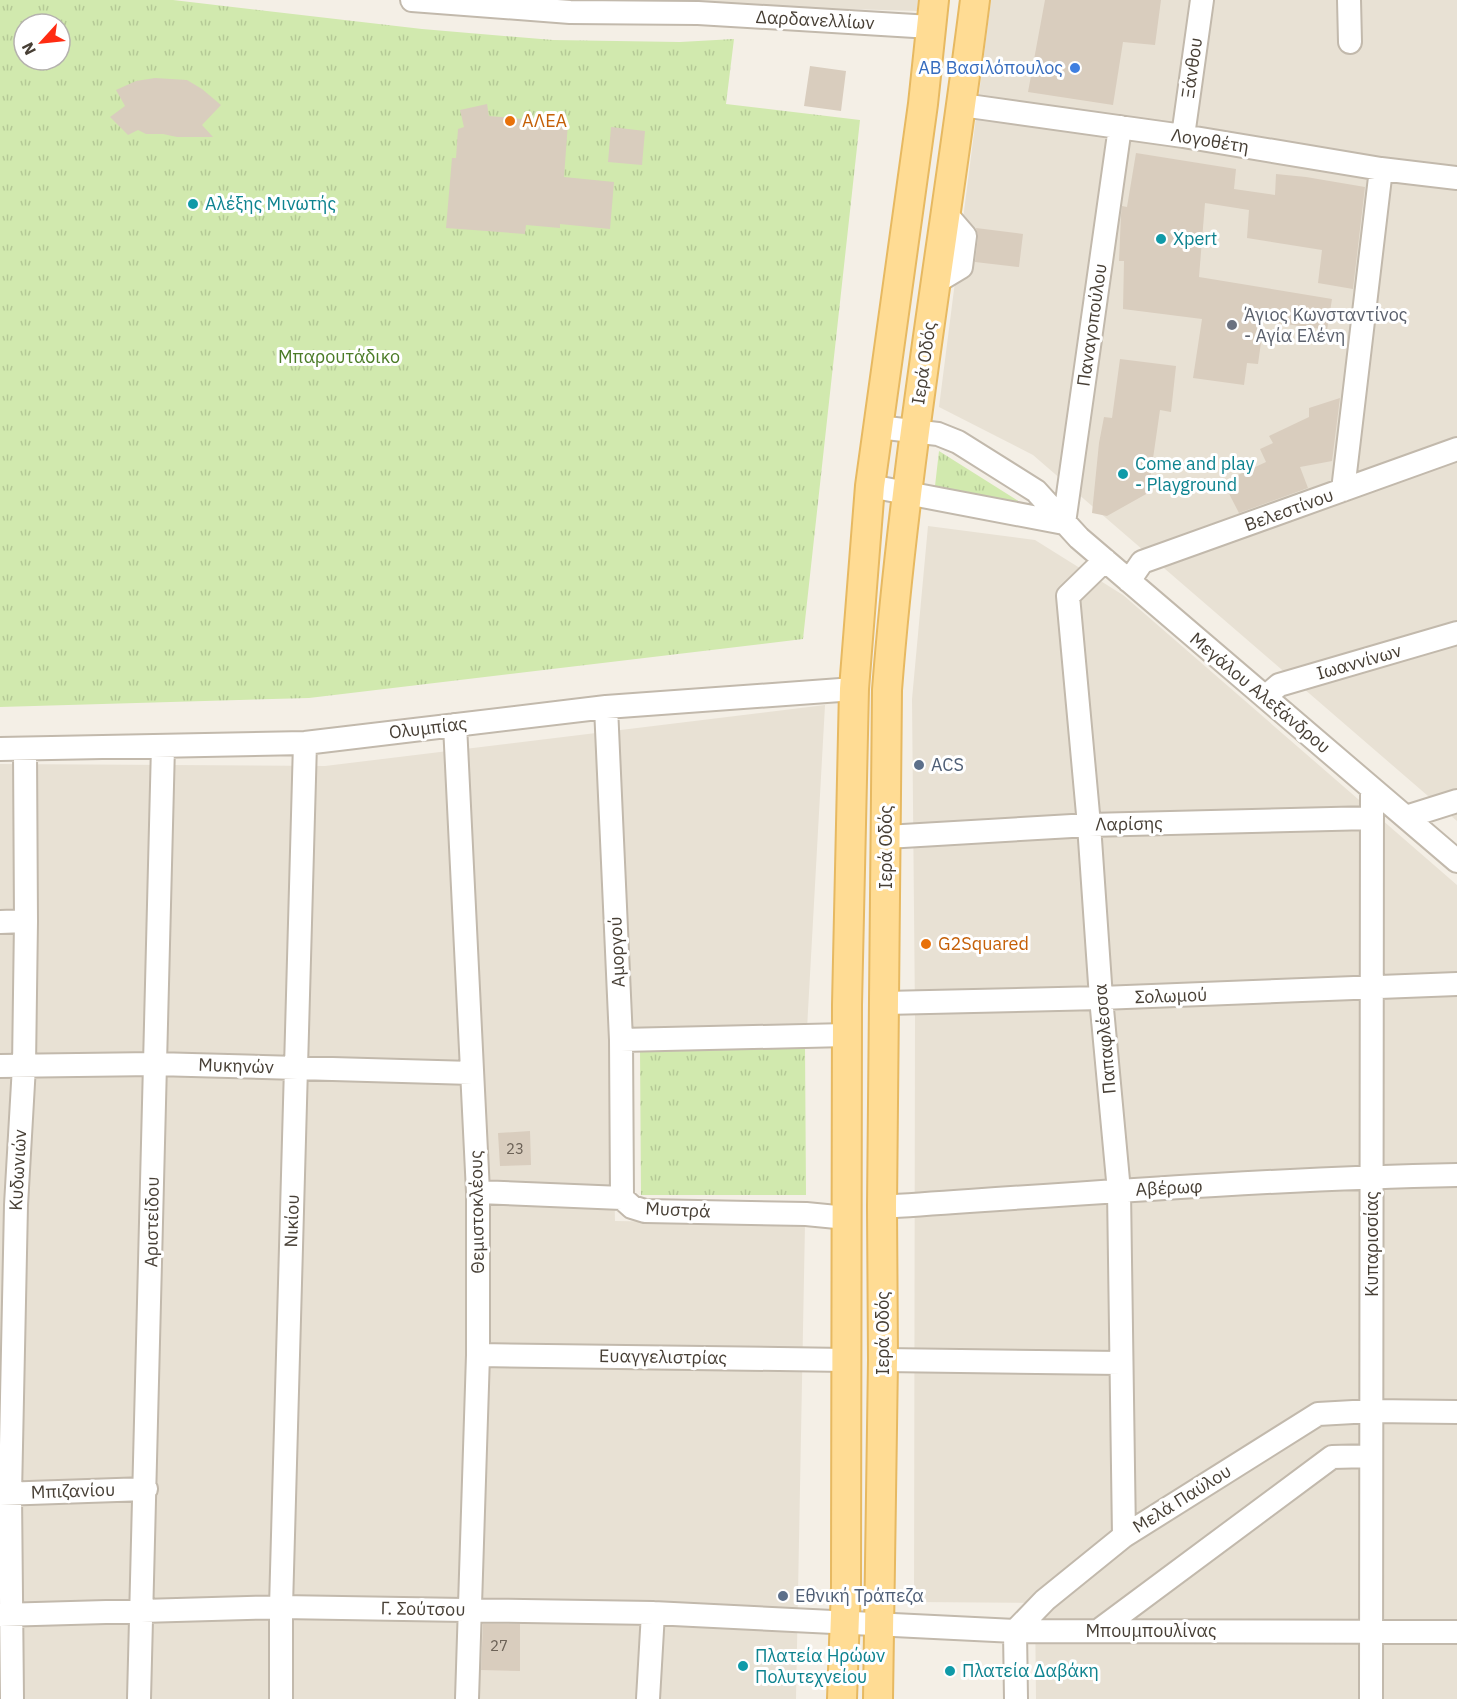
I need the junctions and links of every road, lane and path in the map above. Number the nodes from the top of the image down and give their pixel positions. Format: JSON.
{"nodes":[{"id":1,"x":412,"y":0,"type":"edge"},
{"id":2,"x":975,"y":0,"type":"edge"},
{"id":3,"x":1202,"y":0,"type":"edge"},
{"id":4,"x":1349,"y":0,"type":"edge"},
{"id":5,"x":570,"y":6,"type":"edge"},
{"id":6,"x":698,"y":7,"type":"edge"},
{"id":7,"x":932,"y":14,"type":"edge"},
{"id":8,"x":1350,"y":42,"type":"dead end"},
{"id":9,"x":962,"y":105,"type":"junction"},
{"id":10,"x":1120,"y":127,"type":"junction"},
{"id":11,"x":1183,"y":136,"type":"junction"},
{"id":12,"x":1381,"y":169,"type":"junction"},
{"id":13,"x":1457,"y":178,"type":"edge"},
{"id":14,"x":878,"y":427,"type":"junction"},
{"id":15,"x":914,"y":431,"type":"junction"},
{"id":16,"x":1457,"y":449,"type":"edge"},
{"id":17,"x":870,"y":486,"type":"junction"},
{"id":18,"x":1343,"y":490,"type":"junction"},
{"id":19,"x":907,"y":493,"type":"junction"},
{"id":20,"x":1064,"y":523,"type":"junction"},
{"id":21,"x":1105,"y":560,"type":"junction"},
{"id":22,"x":1129,"y":581,"type":"junction"},
{"id":23,"x":1457,"y":633,"type":"edge"},
{"id":24,"x":854,"y":689,"type":"junction"},
{"id":25,"x":1265,"y":697,"type":"junction"},
{"id":26,"x":606,"y":707,"type":"junction"},
{"id":27,"x":455,"y":725,"type":"junction"},
{"id":28,"x":305,"y":742,"type":"junction"},
{"id":29,"x":163,"y":746,"type":"junction"},
{"id":30,"x":0,"y":749,"type":"edge"},
{"id":31,"x":25,"y":750,"type":"junction"},
{"id":32,"x":1372,"y":789,"type":"junction"},
{"id":33,"x":1457,"y":801,"type":"edge"},
{"id":34,"x":1372,"y":818,"type":"junction"},
{"id":35,"x":1406,"y":818,"type":"junction"},
{"id":36,"x":1089,"y":825,"type":"junction"},
{"id":37,"x":886,"y":837,"type":"junction"},
{"id":38,"x":1457,"y":861,"type":"edge"},
{"id":39,"x":26,"y":921,"type":"junction"},
{"id":40,"x":0,"y":922,"type":"edge"},
{"id":41,"x":1457,"y":984,"type":"edge"},
{"id":42,"x":1372,"y":988,"type":"junction"},
{"id":43,"x":1101,"y":998,"type":"junction"},
{"id":44,"x":885,"y":1003,"type":"junction"},
{"id":45,"x":847,"y":1035,"type":"junction"},
{"id":46,"x":621,"y":1041,"type":"junction"},
{"id":47,"x":155,"y":1064,"type":"junction"},
{"id":48,"x":0,"y":1066,"type":"edge"},
{"id":49,"x":24,"y":1066,"type":"junction"},
{"id":50,"x":296,"y":1068,"type":"junction"},
{"id":51,"x":472,"y":1073,"type":"junction"},
{"id":52,"x":1457,"y":1175,"type":"edge"},
{"id":53,"x":1372,"y":1177,"type":"junction"},
{"id":54,"x":478,"y":1191,"type":"junction"},
{"id":55,"x":1119,"y":1191,"type":"junction"},
{"id":56,"x":622,"y":1198,"type":"junction"},
{"id":57,"x":8,"y":1205,"type":"edge"},
{"id":58,"x":882,"y":1207,"type":"junction"},
{"id":59,"x":847,"y":1218,"type":"junction"},
{"id":60,"x":478,"y":1355,"type":"junction"},
{"id":61,"x":847,"y":1360,"type":"junction"},
{"id":62,"x":883,"y":1360,"type":"junction"},
{"id":63,"x":1121,"y":1363,"type":"junction"},
{"id":64,"x":1371,"y":1411,"type":"junction"},
{"id":65,"x":1457,"y":1412,"type":"edge"},
{"id":66,"x":1371,"y":1456,"type":"junction"},
{"id":67,"x":146,"y":1488,"type":"junction"},
{"id":68,"x":5,"y":1494,"type":"edge"},
{"id":69,"x":1124,"y":1536,"type":"junction"},
{"id":70,"x":281,"y":1607,"type":"junction"},
{"id":71,"x":469,"y":1609,"type":"junction"},
{"id":72,"x":141,"y":1610,"type":"junction"},
{"id":73,"x":6,"y":1614,"type":"edge"},
{"id":74,"x":653,"y":1614,"type":"junction"},
{"id":75,"x":845,"y":1624,"type":"junction"},
{"id":76,"x":880,"y":1625,"type":"junction"},
{"id":77,"x":1016,"y":1631,"type":"junction"},
{"id":78,"x":1098,"y":1631,"type":"junction"},
{"id":79,"x":1371,"y":1632,"type":"junction"},
{"id":80,"x":1457,"y":1632,"type":"edge"},
{"id":81,"x":12,"y":1699,"type":"edge"},
{"id":82,"x":139,"y":1699,"type":"edge"},
{"id":83,"x":281,"y":1699,"type":"edge"},
{"id":84,"x":466,"y":1699,"type":"edge"},
{"id":85,"x":648,"y":1699,"type":"edge"},
{"id":86,"x":842,"y":1699,"type":"edge"},
{"id":87,"x":878,"y":1699,"type":"edge"},
{"id":88,"x":1016,"y":1699,"type":"edge"},
{"id":89,"x":1371,"y":1699,"type":"edge"}],
"edges":[{"from":1,"to":5,"type":"street","name":"Δαρδανελλίων"},
{"from":2,"to":9,"type":"main road","name":"Ιερά Οδός"},
{"from":3,"to":11,"type":"street","name":"Ξάνθου"},
{"from":4,"to":8,"type":"street"},
{"from":5,"to":6,"type":"street","name":"Δαρδανελλίων"},
{"from":6,"to":7,"type":"street","name":"Δαρδανελλίων"},
{"from":7,"to":14,"type":"main road","name":"Ιερά Οδός"},
{"from":9,"to":10,"type":"street","name":"Λογοθέτη"},
{"from":9,"to":15,"type":"main road","name":"Ιερά Οδός"},
{"from":10,"to":11,"type":"street","name":"Λογοθέτη"},
{"from":10,"to":20,"type":"street","name":"Παναγοπούλου"},
{"from":11,"to":12,"type":"street","name":"Λογοθέτη"},
{"from":12,"to":13,"type":"street","name":"Λογοθέτη"},
{"from":12,"to":18,"type":"street"},
{"from":14,"to":15,"type":"street","name":"Μεγάλου Αλεξάνδρου"},
{"from":14,"to":17,"type":"main road","name":"Ιερά Οδός"},
{"from":15,"to":19,"type":"main road","name":"Ιερά Οδός"},
{"from":15,"to":20,"type":"street","name":"Μεγάλου Αλεξάνδρου"},
{"from":16,"to":18,"type":"street","name":"Βελεστίνου"},
{"from":17,"to":19,"type":"street"},
{"from":17,"to":24,"type":"main road","name":"Ιερά Οδός"},
{"from":18,"to":22,"type":"street","name":"Βελεστίνου"},
{"from":19,"to":20,"type":"street"},
{"from":19,"to":37,"type":"main road","name":"Ιερά Οδός"},
{"from":20,"to":21,"type":"street","name":"Μεγάλου Αλεξάνδρου"},
{"from":21,"to":22,"type":"street","name":"Μεγάλου Αλεξάνδρου"},
{"from":21,"to":36,"type":"street","name":"Παπαφλέσσα"},
{"from":22,"to":25,"type":"street","name":"Μεγάλου Αλεξάνδρου"},
{"from":23,"to":25,"type":"street","name":"Ιωαννίνων"},
{"from":24,"to":26,"type":"street","name":"Ολυμπίας"},
{"from":24,"to":45,"type":"main road","name":"Ιερά Οδός"},
{"from":25,"to":32,"type":"street","name":"Μεγάλου Αλεξάνδρου"},
{"from":26,"to":27,"type":"street","name":"Ολυμπίας"},
{"from":26,"to":46,"type":"street","name":"Αμοργού"},
{"from":27,"to":28,"type":"street","name":"Ολυμπίας"},
{"from":27,"to":51,"type":"street","name":"Θεμιστοκλέους"},
{"from":28,"to":29,"type":"street","name":"Ολυμπίας"},
{"from":28,"to":50,"type":"street","name":"Νικίου"},
{"from":29,"to":31,"type":"street","name":"Ολυμπίας"},
{"from":29,"to":47,"type":"street","name":"Αριστείδου"},
{"from":30,"to":31,"type":"street","name":"Ολυμπίας"},
{"from":31,"to":39,"type":"street","name":"Κυδωνιών"},
{"from":32,"to":34,"type":"street","name":"Κυπαρισσίας"},
{"from":32,"to":35,"type":"street","name":"Μεγάλου Αλεξάνδρου"},
{"from":33,"to":35,"type":"street"},
{"from":34,"to":36,"type":"street","name":"Λαρίσης"},
{"from":34,"to":42,"type":"street","name":"Κυπαρισσίας"},
{"from":35,"to":38,"type":"street","name":"Μεγάλου Αλεξάνδρου"},
{"from":36,"to":37,"type":"street","name":"Λαρίσης"},
{"from":36,"to":43,"type":"street","name":"Παπαφλέσσα"},
{"from":37,"to":44,"type":"main road","name":"Ιερά Οδός"},
{"from":39,"to":40,"type":"street"},
{"from":39,"to":49,"type":"street","name":"Κυδωνιών"},
{"from":41,"to":42,"type":"street","name":"Σολωμού"},
{"from":42,"to":43,"type":"street","name":"Σολωμού"},
{"from":42,"to":53,"type":"street","name":"Κυπαρισσίας"},
{"from":43,"to":44,"type":"street","name":"Σολωμού"},
{"from":43,"to":55,"type":"street","name":"Παπαφλέσσα"},
{"from":44,"to":58,"type":"main road","name":"Ιερά Οδός"},
{"from":45,"to":46,"type":"street"},
{"from":45,"to":59,"type":"main road","name":"Ιερά Οδός"},
{"from":46,"to":56,"type":"street","name":"Αμοργού"},
{"from":47,"to":49,"type":"street","name":"Μυκηνών"},
{"from":47,"to":50,"type":"street","name":"Μυκηνών"},
{"from":47,"to":67,"type":"street","name":"Αριστείδου"},
{"from":48,"to":49,"type":"street","name":"Μυκηνών"},
{"from":49,"to":57,"type":"street","name":"Κυδωνιών"},
{"from":50,"to":51,"type":"street","name":"Μυκηνών"},
{"from":50,"to":70,"type":"street","name":"Νικίου"},
{"from":51,"to":54,"type":"street","name":"Θεμιστοκλέους"},
{"from":52,"to":53,"type":"street","name":"Αβέρωφ"},
{"from":53,"to":55,"type":"street","name":"Αβέρωφ"},
{"from":53,"to":64,"type":"street","name":"Κυπαρισσίας"},
{"from":54,"to":56,"type":"street","name":"Μυστρά"},
{"from":54,"to":60,"type":"street","name":"Θεμιστοκλέους"},
{"from":55,"to":58,"type":"street","name":"Αβέρωφ"},
{"from":55,"to":63,"type":"street","name":"Παπαφλέσσα"},
{"from":56,"to":59,"type":"street","name":"Μυστρά"},
{"from":57,"to":68,"type":"street","name":"Κυδωνιών"},
{"from":58,"to":62,"type":"main road","name":"Ιερά Οδός"},
{"from":59,"to":61,"type":"main road","name":"Ιερά Οδός"},
{"from":60,"to":61,"type":"street","name":"Ευαγγελιστρίας"},
{"from":60,"to":71,"type":"street","name":"Θεμιστοκλέους"},
{"from":61,"to":75,"type":"main road","name":"Ιερά Οδός"},
{"from":62,"to":63,"type":"street"},
{"from":62,"to":76,"type":"main road","name":"Ιερά Οδός"},
{"from":63,"to":69,"type":"street","name":"Παπαφλέσσα"},
{"from":64,"to":65,"type":"street","name":"Μελά Παύλου"},
{"from":64,"to":66,"type":"street","name":"Κυπαρισσίας"},
{"from":64,"to":69,"type":"street","name":"Μελά Παύλου"},
{"from":66,"to":78,"type":"street"},
{"from":66,"to":79,"type":"street","name":"Κυπαρισσίας"},
{"from":67,"to":68,"type":"street","name":"Μπιζανίου"},
{"from":67,"to":72,"type":"street","name":"Αριστείδου"},
{"from":68,"to":73,"type":"street","name":"Κυδωνιών"},
{"from":69,"to":77,"type":"street","name":"Μελά Παύλου"},
{"from":70,"to":71,"type":"street","name":"Γ. Σούτσου"},
{"from":70,"to":72,"type":"street","name":"Γ. Σούτσου"},
{"from":70,"to":83,"type":"street","name":"Νικίου"},
{"from":71,"to":74,"type":"street","name":"Γ. Σούτσου"},
{"from":71,"to":84,"type":"street","name":"Θεμιστοκλέους"},
{"from":72,"to":73,"type":"street","name":"Γ. Σούτσου"},
{"from":72,"to":82,"type":"street","name":"Αριστείδου"},
{"from":73,"to":81,"type":"street","name":"Κυδωνιών"},
{"from":74,"to":75,"type":"street","name":"Γ. Σούτσου"},
{"from":74,"to":85,"type":"street"},
{"from":75,"to":76,"type":"street","name":"Μπουμπουλίνας"},
{"from":75,"to":86,"type":"main road","name":"Ιερά Οδός"},
{"from":76,"to":77,"type":"street","name":"Μπουμπουλίνας"},
{"from":76,"to":87,"type":"main road","name":"Ιερά Οδός"},
{"from":77,"to":78,"type":"street","name":"Μπουμπουλίνας"},
{"from":77,"to":88,"type":"street"},
{"from":78,"to":79,"type":"street","name":"Μπουμπουλίνας"},
{"from":79,"to":80,"type":"street","name":"Μπουμπουλίνας"},
{"from":79,"to":89,"type":"street","name":"Κυπαρισσίας"}]}
